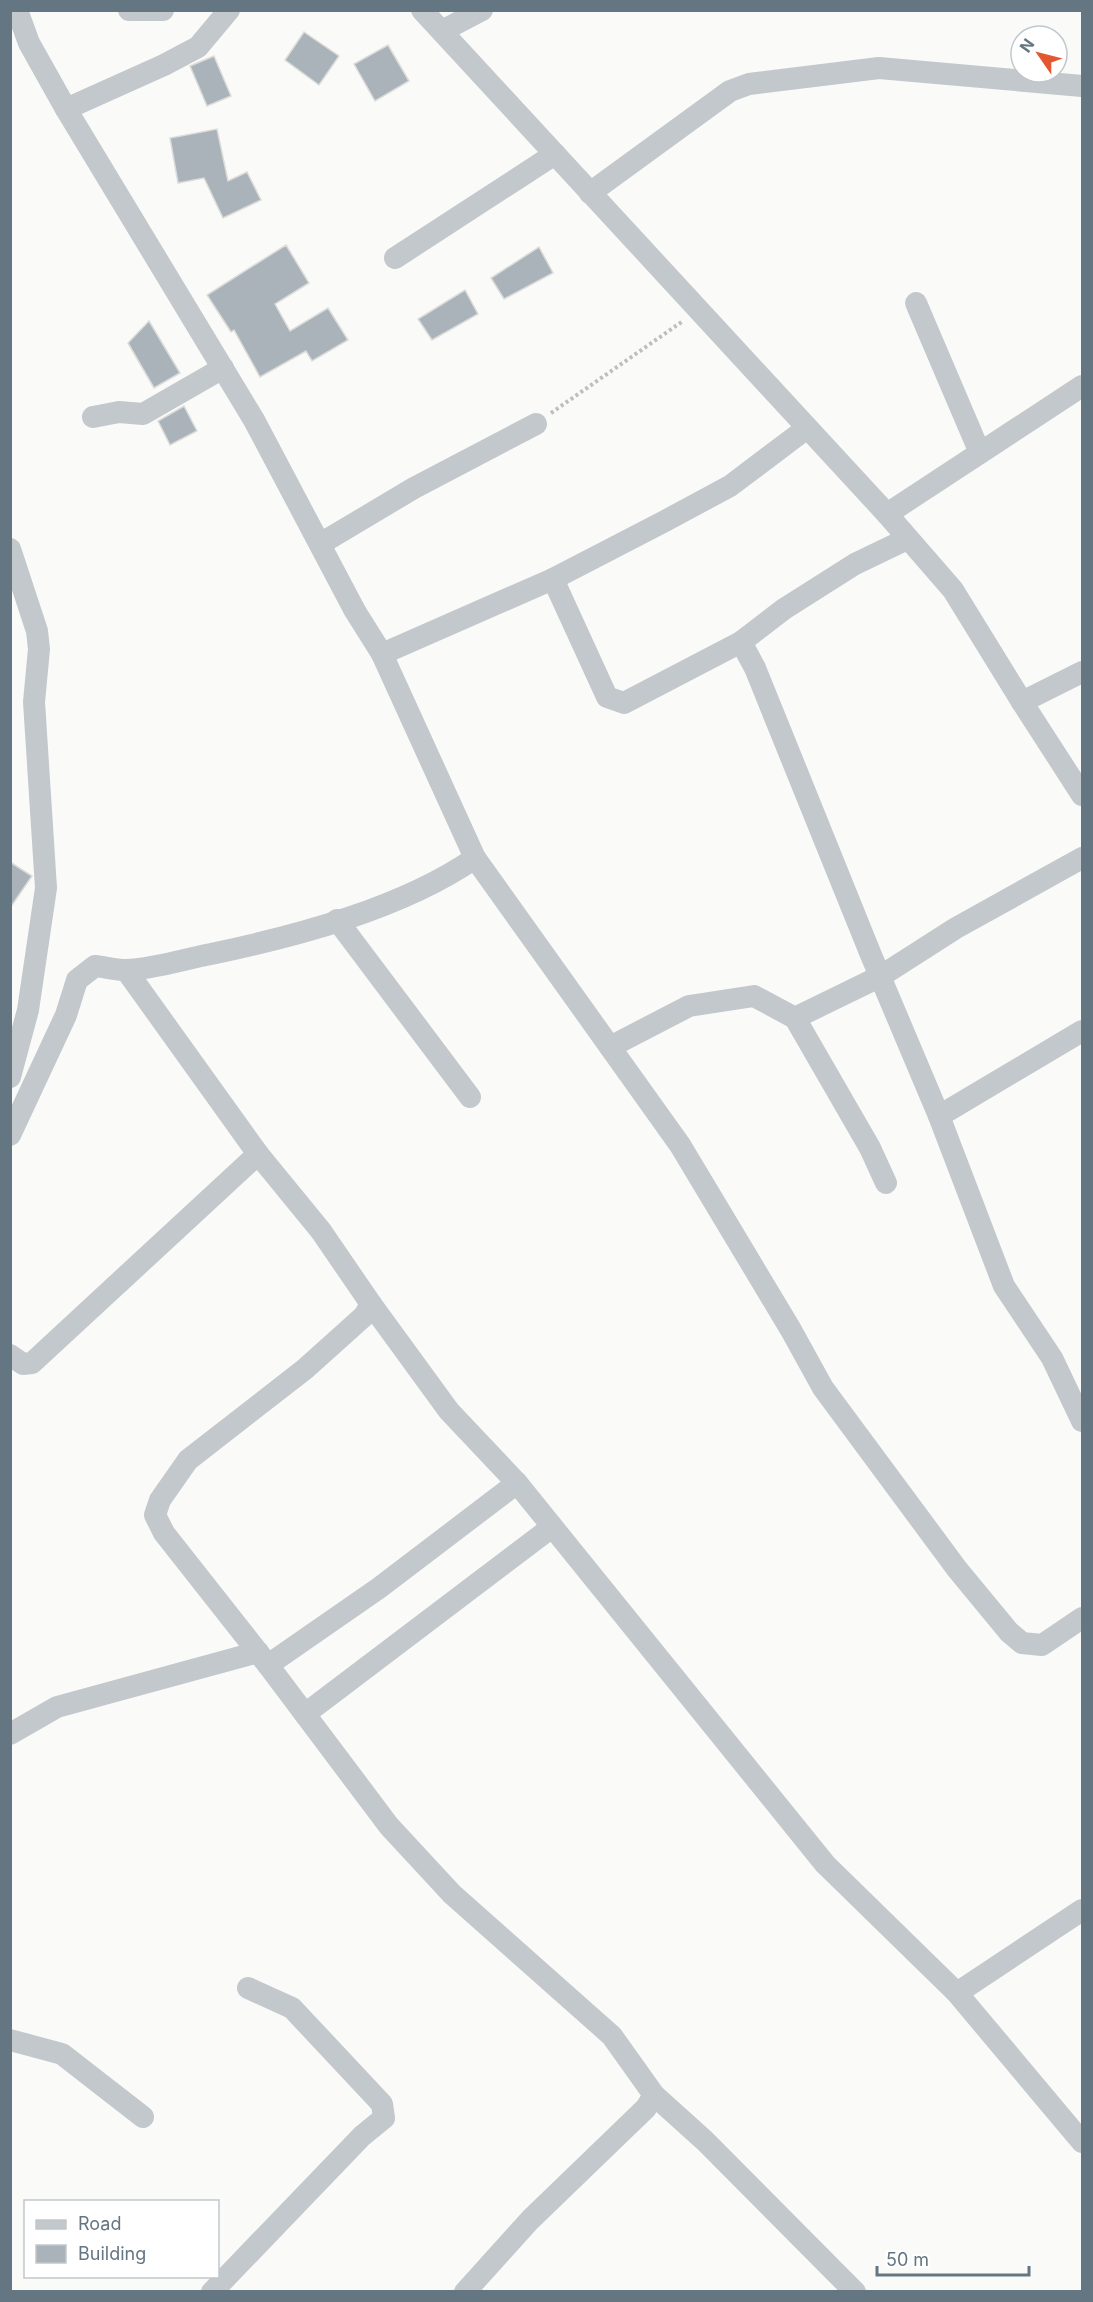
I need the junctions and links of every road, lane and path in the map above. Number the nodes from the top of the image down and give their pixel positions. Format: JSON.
{"nodes":[{"id":1,"x":17,"y":10,"type":"edge"},
{"id":2,"x":129,"y":10,"type":"edge"},
{"id":3,"x":164,"y":10,"type":"edge"},
{"id":4,"x":229,"y":10,"type":"edge"},
{"id":5,"x":422,"y":10,"type":"edge"},
{"id":6,"x":482,"y":10,"type":"edge"},
{"id":7,"x":442,"y":31,"type":"junction"},
{"id":8,"x":1083,"y":86,"type":"edge"},
{"id":9,"x":66,"y":109,"type":"junction"},
{"id":10,"x":555,"y":154,"type":"junction"},
{"id":11,"x":590,"y":193,"type":"junction"},
{"id":12,"x":395,"y":258,"type":"dead end"},
{"id":13,"x":916,"y":303,"type":"dead end"},
{"id":14,"x":698,"y":310,"type":"junction"},
{"id":15,"x":223,"y":368,"type":"junction"},
{"id":16,"x":1083,"y":386,"type":"edge"},
{"id":17,"x":93,"y":417,"type":"dead end"},
{"id":18,"x":536,"y":424,"type":"joint"},
{"id":19,"x":807,"y":428,"type":"junction"},
{"id":20,"x":980,"y":453,"type":"junction"},
{"id":21,"x":887,"y":514,"type":"junction"},
{"id":22,"x":907,"y":539,"type":"junction"},
{"id":23,"x":320,"y":544,"type":"junction"},
{"id":24,"x":10,"y":549,"type":"edge"},
{"id":25,"x":553,"y":579,"type":"junction"},
{"id":26,"x":741,"y":642,"type":"junction"},
{"id":27,"x":382,"y":654,"type":"junction"},
{"id":28,"x":1083,"y":672,"type":"edge"},
{"id":29,"x":1022,"y":702,"type":"junction"},
{"id":30,"x":1083,"y":795,"type":"edge"},
{"id":31,"x":476,"y":858,"type":"junction"},
{"id":32,"x":1083,"y":858,"type":"edge"},
{"id":33,"x":338,"y":920,"type":"junction"},
{"id":34,"x":126,"y":970,"type":"junction"},
{"id":35,"x":880,"y":976,"type":"junction"},
{"id":36,"x":795,"y":1018,"type":"junction"},
{"id":37,"x":1083,"y":1031,"type":"edge"},
{"id":38,"x":610,"y":1047,"type":"junction"},
{"id":39,"x":10,"y":1077,"type":"edge"},
{"id":40,"x":470,"y":1096,"type":"dead end"},
{"id":41,"x":939,"y":1116,"type":"junction"},
{"id":42,"x":10,"y":1135,"type":"edge"},
{"id":43,"x":258,"y":1154,"type":"junction"},
{"id":44,"x":886,"y":1183,"type":"dead end"},
{"id":45,"x":371,"y":1304,"type":"junction"},
{"id":46,"x":10,"y":1355,"type":"edge"},
{"id":47,"x":1083,"y":1421,"type":"edge"},
{"id":48,"x":517,"y":1483,"type":"junction"},
{"id":49,"x":552,"y":1527,"type":"junction"},
{"id":50,"x":1083,"y":1618,"type":"edge"},
{"id":51,"x":263,"y":1658,"type":"junction"},
{"id":52,"x":305,"y":1714,"type":"junction"},
{"id":53,"x":10,"y":1734,"type":"edge"},
{"id":54,"x":1083,"y":1910,"type":"edge"},
{"id":55,"x":248,"y":1988,"type":"dead end"},
{"id":56,"x":957,"y":1993,"type":"junction"},
{"id":57,"x":10,"y":2040,"type":"edge"},
{"id":58,"x":654,"y":2095,"type":"junction"},
{"id":59,"x":143,"y":2117,"type":"dead end"},
{"id":60,"x":1083,"y":2142,"type":"edge"},
{"id":61,"x":212,"y":2292,"type":"edge"},
{"id":62,"x":465,"y":2292,"type":"edge"},
{"id":63,"x":855,"y":2292,"type":"edge"}],
"edges":[{"from":1,"to":9,"type":"street"},
{"from":2,"to":3,"type":"street"},
{"from":4,"to":9,"type":"street"},
{"from":5,"to":7,"type":"street"},
{"from":6,"to":7,"type":"street"},
{"from":7,"to":10,"type":"street"},
{"from":8,"to":11,"type":"street"},
{"from":9,"to":15,"type":"street"},
{"from":10,"to":11,"type":"street"},
{"from":10,"to":12,"type":"street"},
{"from":11,"to":14,"type":"street"},
{"from":13,"to":20,"type":"street"},
{"from":14,"to":18,"type":"path"},
{"from":14,"to":19,"type":"street"},
{"from":15,"to":17,"type":"street"},
{"from":15,"to":23,"type":"street"},
{"from":16,"to":20,"type":"street"},
{"from":18,"to":23,"type":"street"},
{"from":19,"to":21,"type":"street"},
{"from":19,"to":25,"type":"street"},
{"from":20,"to":21,"type":"street"},
{"from":21,"to":22,"type":"street"},
{"from":22,"to":26,"type":"street"},
{"from":22,"to":29,"type":"street"},
{"from":23,"to":27,"type":"street"},
{"from":24,"to":39,"type":"street"},
{"from":25,"to":26,"type":"street"},
{"from":25,"to":27,"type":"street"},
{"from":26,"to":35,"type":"street"},
{"from":27,"to":31,"type":"street"},
{"from":28,"to":29,"type":"street"},
{"from":29,"to":30,"type":"street"},
{"from":31,"to":33,"type":"street"},
{"from":31,"to":38,"type":"street"},
{"from":32,"to":35,"type":"street"},
{"from":33,"to":34,"type":"street"},
{"from":33,"to":40,"type":"street"},
{"from":34,"to":42,"type":"street"},
{"from":34,"to":43,"type":"street"},
{"from":35,"to":36,"type":"street"},
{"from":35,"to":41,"type":"street"},
{"from":36,"to":38,"type":"street"},
{"from":36,"to":44,"type":"street"},
{"from":37,"to":41,"type":"street"},
{"from":38,"to":50,"type":"street"},
{"from":41,"to":47,"type":"street"},
{"from":43,"to":45,"type":"street"},
{"from":43,"to":46,"type":"street"},
{"from":45,"to":48,"type":"street"},
{"from":45,"to":51,"type":"street"},
{"from":48,"to":49,"type":"street"},
{"from":48,"to":51,"type":"street"},
{"from":49,"to":52,"type":"street"},
{"from":49,"to":56,"type":"street"},
{"from":51,"to":52,"type":"street"},
{"from":51,"to":53,"type":"street"},
{"from":52,"to":58,"type":"street"},
{"from":54,"to":56,"type":"street"},
{"from":55,"to":61,"type":"street"},
{"from":56,"to":60,"type":"street"},
{"from":57,"to":59,"type":"street"},
{"from":58,"to":62,"type":"street"},
{"from":58,"to":63,"type":"street"}]}
